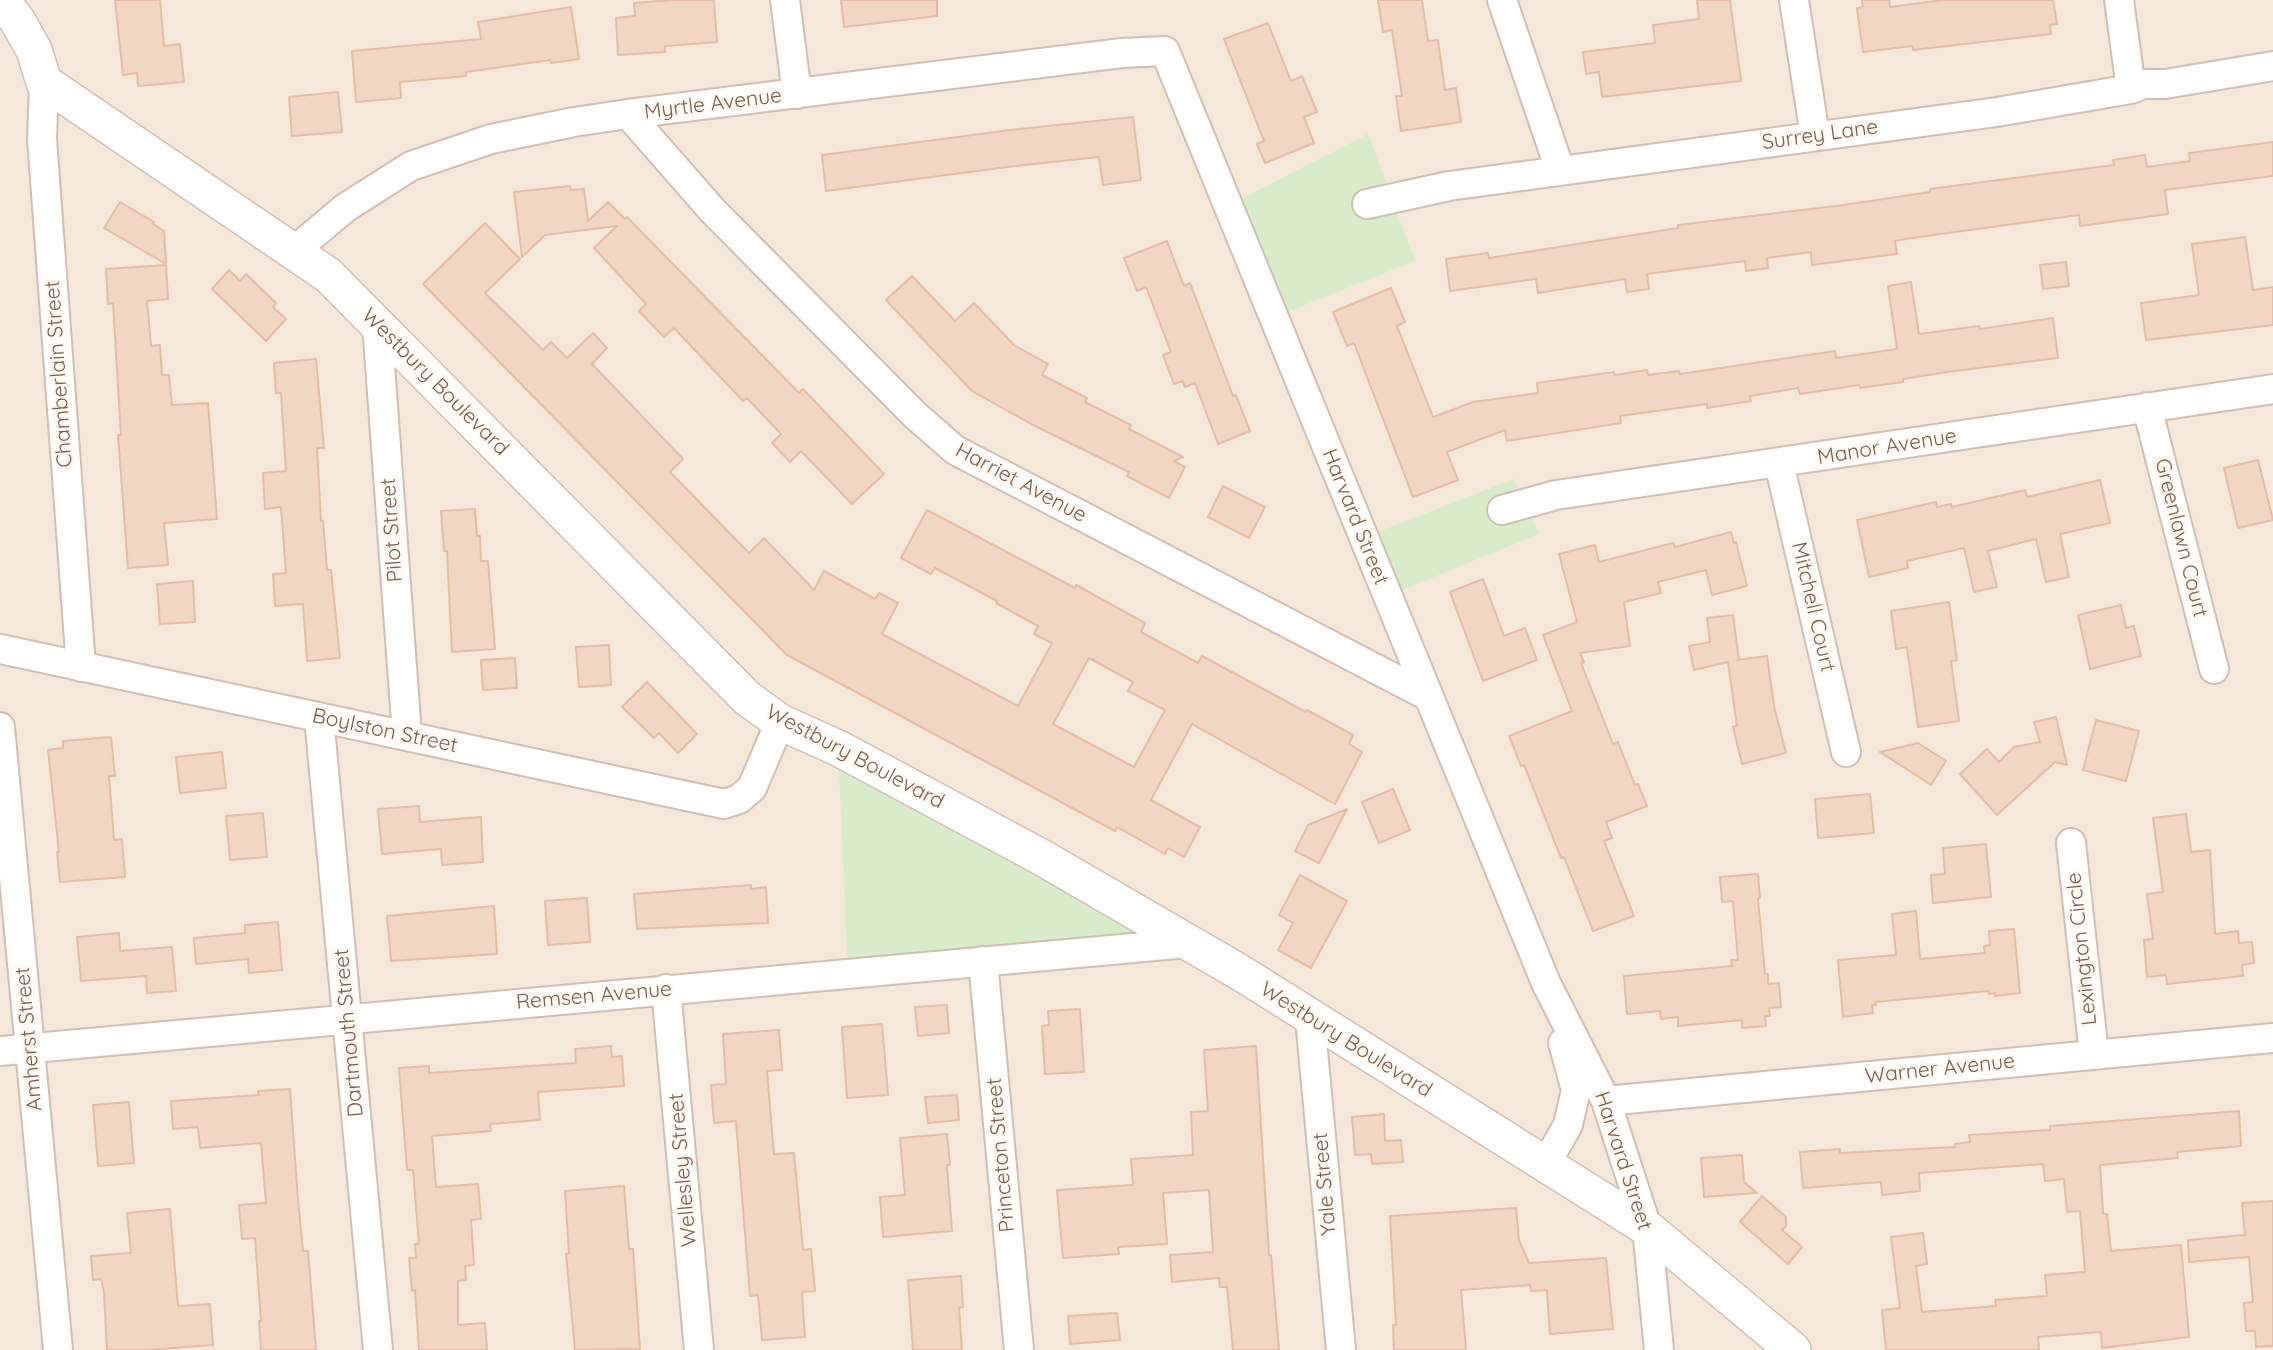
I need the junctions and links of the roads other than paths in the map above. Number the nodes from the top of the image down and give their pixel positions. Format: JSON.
{"nodes":[{"id":1,"x":1,"y":0,"type":"edge"},
{"id":2,"x":785,"y":0,"type":"edge"},
{"id":3,"x":1502,"y":0,"type":"edge"},
{"id":4,"x":1794,"y":0,"type":"edge"},
{"id":5,"x":2119,"y":0,"type":"edge"},
{"id":6,"x":1165,"y":51,"type":"joint"},
{"id":7,"x":2273,"y":66,"type":"edge"},
{"id":8,"x":44,"y":82,"type":"junction"},
{"id":9,"x":2131,"y":89,"type":"junction"},
{"id":10,"x":797,"y":94,"type":"junction"},
{"id":11,"x":628,"y":114,"type":"junction"},
{"id":12,"x":1815,"y":136,"type":"junction"},
{"id":13,"x":1560,"y":170,"type":"junction"},
{"id":14,"x":1367,"y":204,"type":"dead end"},
{"id":15,"x":294,"y":251,"type":"junction"},
{"id":16,"x":377,"y":324,"type":"junction"},
{"id":17,"x":2273,"y":389,"type":"edge"},
{"id":18,"x":2147,"y":407,"type":"junction"},
{"id":19,"x":1779,"y":463,"type":"junction"},
{"id":20,"x":1502,"y":510,"type":"dead end"},
{"id":21,"x":0,"y":649,"type":"edge"},
{"id":22,"x":81,"y":667,"type":"junction"},
{"id":23,"x":2214,"y":669,"type":"dead end"},
{"id":24,"x":1428,"y":696,"type":"junction"},
{"id":25,"x":319,"y":717,"type":"junction"},
{"id":26,"x":780,"y":722,"type":"junction"},
{"id":27,"x":0,"y":727,"type":"edge"},
{"id":28,"x":407,"y":735,"type":"junction"},
{"id":29,"x":1846,"y":752,"type":"dead end"},
{"id":30,"x":2071,"y":844,"type":"dead end"},
{"id":31,"x":1188,"y":943,"type":"junction"},
{"id":32,"x":983,"y":961,"type":"junction"},
{"id":33,"x":1546,"y":983,"type":"junction"},
{"id":34,"x":666,"y":989,"type":"junction"},
{"id":35,"x":347,"y":1019,"type":"junction"},
{"id":36,"x":1310,"y":1019,"type":"junction"},
{"id":37,"x":2273,"y":1038,"type":"edge"},
{"id":38,"x":30,"y":1048,"type":"junction"},
{"id":39,"x":0,"y":1051,"type":"edge"},
{"id":40,"x":2094,"y":1054,"type":"junction"},
{"id":41,"x":1606,"y":1101,"type":"junction"},
{"id":42,"x":1545,"y":1165,"type":"junction"},
{"id":43,"x":1647,"y":1228,"type":"junction"},
{"id":44,"x":58,"y":1350,"type":"edge"},
{"id":45,"x":378,"y":1350,"type":"edge"},
{"id":46,"x":699,"y":1350,"type":"edge"},
{"id":47,"x":1019,"y":1350,"type":"edge"},
{"id":48,"x":1341,"y":1350,"type":"edge"},
{"id":49,"x":1659,"y":1350,"type":"edge"},
{"id":50,"x":1793,"y":1350,"type":"edge"}],
"edges":[{"from":1,"to":8,"type":"street"},
{"from":2,"to":10,"type":"street"},
{"from":3,"to":13,"type":"street"},
{"from":4,"to":12,"type":"street"},
{"from":5,"to":9,"type":"street"},
{"from":6,"to":10,"type":"street","name":"Myrtle Avenue"},
{"from":6,"to":24,"type":"street","name":"Harvard Street"},
{"from":7,"to":9,"type":"street","name":"Surrey Lane"},
{"from":8,"to":15,"type":"street","name":"Westbury Boulevard"},
{"from":8,"to":22,"type":"street","name":"Chamberlain Street"},
{"from":9,"to":12,"type":"street","name":"Surrey Lane"},
{"from":10,"to":11,"type":"street","name":"Myrtle Avenue"},
{"from":11,"to":15,"type":"street","name":"Myrtle Avenue"},
{"from":11,"to":24,"type":"street","name":"Harriet Avenue"},
{"from":12,"to":13,"type":"street","name":"Surrey Lane"},
{"from":13,"to":14,"type":"street","name":"Surrey Lane"},
{"from":15,"to":16,"type":"street","name":"Westbury Boulevard"},
{"from":16,"to":26,"type":"street","name":"Westbury Boulevard"},
{"from":16,"to":28,"type":"street","name":"Pilot Street"},
{"from":17,"to":18,"type":"street","name":"Manor Avenue"},
{"from":18,"to":19,"type":"street","name":"Manor Avenue"},
{"from":18,"to":23,"type":"street","name":"Greenlawn Court"},
{"from":19,"to":20,"type":"street","name":"Manor Avenue"},
{"from":19,"to":29,"type":"street","name":"Mitchell Court"},
{"from":21,"to":22,"type":"street","name":"Boylston Street"},
{"from":22,"to":25,"type":"street","name":"Boylston Street"},
{"from":24,"to":33,"type":"street","name":"Harvard Street"},
{"from":25,"to":28,"type":"street","name":"Boylston Street"},
{"from":25,"to":35,"type":"street","name":"Dartmouth Street"},
{"from":26,"to":28,"type":"street","name":"Boylston Street"},
{"from":26,"to":31,"type":"street","name":"Westbury Boulevard"},
{"from":27,"to":38,"type":"street","name":"Amherst Street"},
{"from":30,"to":40,"type":"street","name":"Lexington Circle"},
{"from":31,"to":32,"type":"street","name":"Remsen Avenue"},
{"from":31,"to":36,"type":"street","name":"Westbury Boulevard"},
{"from":32,"to":34,"type":"street","name":"Remsen Avenue"},
{"from":32,"to":47,"type":"street","name":"Princeton Street"},
{"from":33,"to":41,"type":"street","name":"Harvard Street"},
{"from":33,"to":42,"type":"street","name":"Harvard Street"},
{"from":34,"to":35,"type":"street","name":"Remsen Avenue"},
{"from":34,"to":46,"type":"street","name":"Wellesley Street"},
{"from":35,"to":38,"type":"street","name":"Remsen Avenue"},
{"from":35,"to":45,"type":"street","name":"Dartmouth Street"},
{"from":36,"to":42,"type":"street","name":"Westbury Boulevard"},
{"from":36,"to":48,"type":"street","name":"Yale Street"},
{"from":37,"to":40,"type":"street","name":"Warner Avenue"},
{"from":38,"to":39,"type":"street","name":"Remsen Avenue"},
{"from":38,"to":44,"type":"street","name":"Amherst Street"},
{"from":40,"to":41,"type":"street","name":"Warner Avenue"},
{"from":41,"to":43,"type":"street","name":"Harvard Street"},
{"from":42,"to":43,"type":"street","name":"Westbury Boulevard"},
{"from":43,"to":49,"type":"street","name":"Harvard Street"},
{"from":43,"to":50,"type":"street","name":"Westbury Boulevard"}]}
